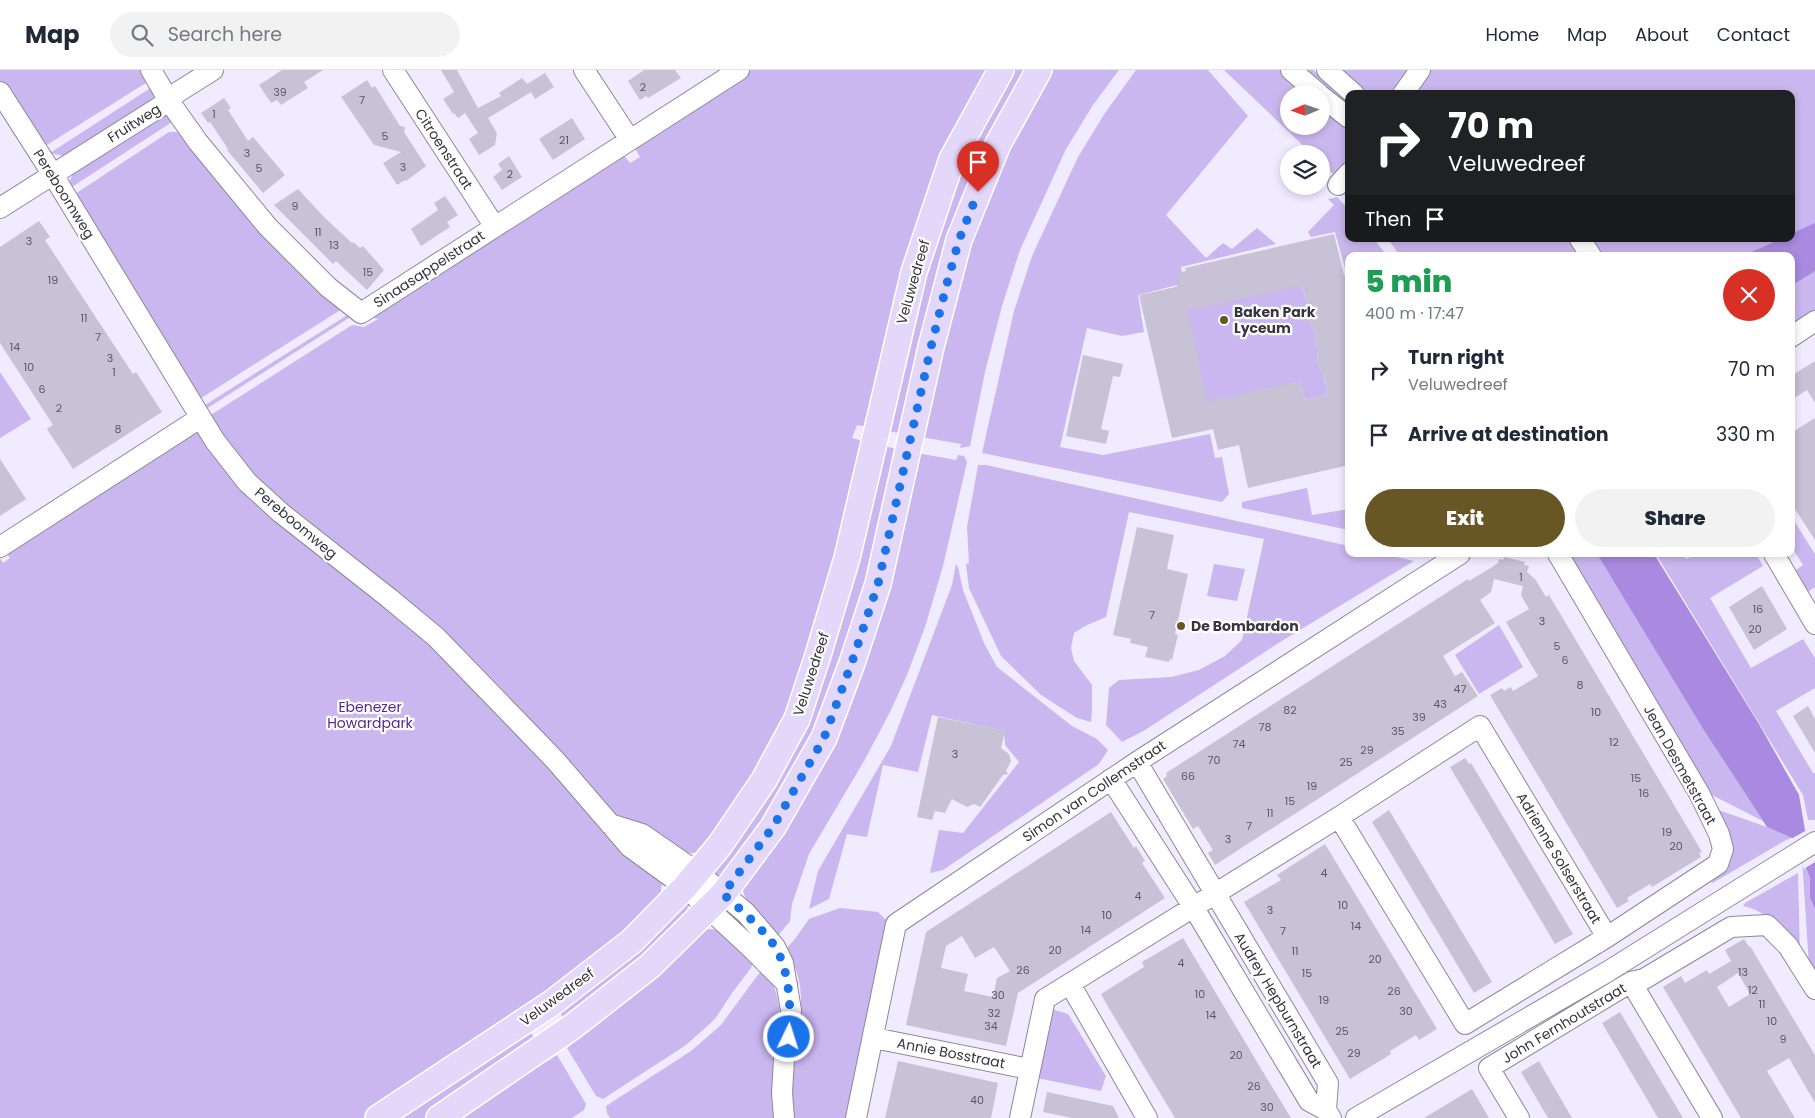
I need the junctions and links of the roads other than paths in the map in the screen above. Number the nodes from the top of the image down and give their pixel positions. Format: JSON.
{"nodes":[{"id":1,"x":151,"y":70,"type":"edge"},
{"id":2,"x":213,"y":70,"type":"edge"},
{"id":3,"x":393,"y":70,"type":"edge"},
{"id":4,"x":584,"y":70,"type":"edge"},
{"id":5,"x":739,"y":70,"type":"edge"},
{"id":6,"x":1001,"y":70,"type":"edge"},
{"id":7,"x":1039,"y":70,"type":"edge"},
{"id":8,"x":1292,"y":70,"type":"edge"},
{"id":9,"x":1327,"y":70,"type":"edge"},
{"id":10,"x":1420,"y":70,"type":"edge"},
{"id":11,"x":1309,"y":85,"type":"edge"},
{"id":12,"x":1350,"y":90,"type":"edge"},
{"id":13,"x":1406,"y":90,"type":"edge"},
{"id":14,"x":0,"y":92,"type":"edge"},
{"id":15,"x":169,"y":101,"type":"junction"},
{"id":16,"x":1330,"y":103,"type":"edge"},
{"id":17,"x":1345,"y":115,"type":"edge"},
{"id":18,"x":630,"y":140,"type":"junction"},
{"id":19,"x":53,"y":174,"type":"junction"},
{"id":20,"x":0,"y":208,"type":"edge"},
{"id":21,"x":495,"y":227,"type":"junction"},
{"id":22,"x":1815,"y":322,"type":"edge"},
{"id":23,"x":1795,"y":334,"type":"edge"},
{"id":24,"x":200,"y":418,"type":"junction"},
{"id":25,"x":0,"y":548,"type":"edge"},
{"id":26,"x":1455,"y":557,"type":"edge"},
{"id":27,"x":1560,"y":557,"type":"edge"},
{"id":28,"x":1776,"y":557,"type":"edge"},
{"id":29,"x":1815,"y":624,"type":"edge"},
{"id":30,"x":1137,"y":762,"type":"junction"},
{"id":31,"x":1111,"y":779,"type":"junction"},
{"id":32,"x":1339,"y":817,"type":"junction"},
{"id":33,"x":1815,"y":842,"type":"edge"},
{"id":34,"x":691,"y":880,"type":"junction"},
{"id":35,"x":1215,"y":894,"type":"junction"},
{"id":36,"x":716,"y":901,"type":"junction"},
{"id":37,"x":1194,"y":908,"type":"junction"},
{"id":38,"x":1607,"y":938,"type":"junction"},
{"id":39,"x":1631,"y":982,"type":"junction"},
{"id":40,"x":1070,"y":984,"type":"junction"},
{"id":41,"x":1815,"y":990,"type":"edge"},
{"id":42,"x":874,"y":1038,"type":"junction"},
{"id":43,"x":1029,"y":1069,"type":"junction"},
{"id":44,"x":1328,"y":1114,"type":"edge"},
{"id":45,"x":378,"y":1118,"type":"edge"},
{"id":46,"x":439,"y":1118,"type":"edge"},
{"id":47,"x":784,"y":1118,"type":"edge"},
{"id":48,"x":856,"y":1118,"type":"edge"},
{"id":49,"x":1020,"y":1118,"type":"edge"},
{"id":50,"x":1147,"y":1118,"type":"edge"},
{"id":51,"x":1356,"y":1118,"type":"edge"},
{"id":52,"x":1520,"y":1118,"type":"edge"},
{"id":53,"x":1712,"y":1118,"type":"edge"}],
"edges":[{"from":1,"to":15,"type":"street"},
{"from":2,"to":15,"type":"street","name":"Fruitweg"},
{"from":3,"to":21,"type":"street","name":"Citroenstraat"},
{"from":4,"to":18,"type":"street"},
{"from":5,"to":18,"type":"street","name":"Sinaasappelstraat"},
{"from":6,"to":34,"type":"main road","name":"Veluwedreef"},
{"from":7,"to":36,"type":"main road"},
{"from":8,"to":11,"type":"street"},
{"from":9,"to":12,"type":"street"},
{"from":10,"to":13,"type":"street"},
{"from":14,"to":19,"type":"street","name":"Pereboomweg"},
{"from":15,"to":19,"type":"street","name":"Fruitweg"},
{"from":15,"to":21,"type":"street","name":"Sinaasappelstraat"},
{"from":16,"to":17,"type":"street"},
{"from":18,"to":21,"type":"street","name":"Sinaasappelstraat"},
{"from":19,"to":20,"type":"street","name":"Fruitweg"},
{"from":19,"to":24,"type":"street","name":"Pereboomweg"},
{"from":22,"to":23,"type":"street"},
{"from":24,"to":25,"type":"street"},
{"from":24,"to":34,"type":"street","name":"Pereboomweg"},
{"from":26,"to":30,"type":"street","name":"Simon van Collemstraat"},
{"from":27,"to":38,"type":"street","name":"Jean Desmetstraat"},
{"from":28,"to":29,"type":"street"},
{"from":30,"to":31,"type":"street","name":"Simon van Collemstraat"},
{"from":30,"to":35,"type":"street","name":"Audrey Hepburnstraat"},
{"from":31,"to":37,"type":"street","name":"Audrey Hepburnstraat"},
{"from":31,"to":42,"type":"street","name":"Simon van Collemstraat"},
{"from":32,"to":35,"type":"street","name":"Adrienne Solserstraat"},
{"from":32,"to":38,"type":"street","name":"Adrienne Solserstraat"},
{"from":32,"to":38,"type":"street","name":"Adrienne Solserstraat"},
{"from":33,"to":51,"type":"street"},
{"from":34,"to":36,"type":"street","name":"Pereboomweg"},
{"from":34,"to":45,"type":"main road","name":"Veluwedreef"},
{"from":35,"to":37,"type":"street"},
{"from":35,"to":44,"type":"street","name":"Audrey Hepburnstraat"},
{"from":36,"to":46,"type":"main road"},
{"from":36,"to":47,"type":"street","name":"Pereboomweg"},
{"from":37,"to":40,"type":"street"},
{"from":37,"to":44,"type":"street","name":"Audrey Hepburnstraat"},
{"from":39,"to":41,"type":"street"},
{"from":39,"to":52,"type":"street","name":"John Fernhoutstraat"},
{"from":39,"to":53,"type":"street","name":"John Fernhoutstraat"},
{"from":40,"to":43,"type":"street"},
{"from":40,"to":50,"type":"street"},
{"from":42,"to":43,"type":"street","name":"Annie Bosstraat"},
{"from":42,"to":48,"type":"street","name":"Simon van Collemstraat"},
{"from":43,"to":49,"type":"street"}]}
